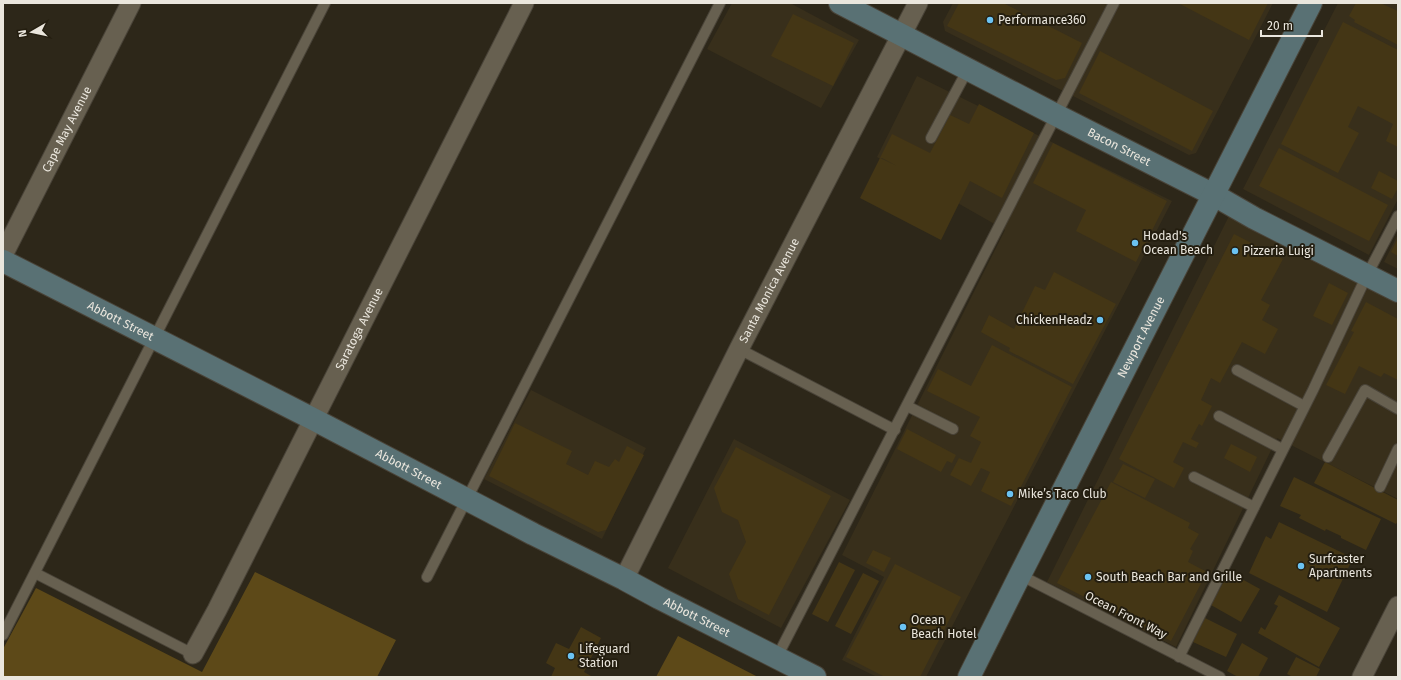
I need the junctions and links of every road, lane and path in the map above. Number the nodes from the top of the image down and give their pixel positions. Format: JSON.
{"nodes":[{"id":1,"x":131,"y":3,"type":"edge"},
{"id":2,"x":325,"y":3,"type":"edge"},
{"id":3,"x":524,"y":3,"type":"edge"},
{"id":4,"x":720,"y":3,"type":"edge"},
{"id":5,"x":840,"y":3,"type":"edge"},
{"id":6,"x":918,"y":3,"type":"edge"},
{"id":7,"x":1114,"y":3,"type":"edge"},
{"id":8,"x":1311,"y":3,"type":"edge"},
{"id":9,"x":902,"y":34,"type":"junction"},
{"id":10,"x":968,"y":69,"type":"junction"},
{"id":11,"x":1056,"y":115,"type":"junction"},
{"id":12,"x":931,"y":138,"type":"dead end"},
{"id":13,"x":1214,"y":195,"type":"junction"},
{"id":14,"x":1398,"y":216,"type":"edge"},
{"id":15,"x":3,"y":254,"type":"edge"},
{"id":16,"x":3,"y":261,"type":"edge"},
{"id":17,"x":1367,"y":275,"type":"junction"},
{"id":18,"x":1398,"y":291,"type":"edge"},
{"id":19,"x":153,"y":338,"type":"junction"},
{"id":20,"x":739,"y":349,"type":"junction"},
{"id":21,"x":1237,"y":370,"type":"dead end"},
{"id":22,"x":907,"y":406,"type":"junction"},
{"id":23,"x":1304,"y":406,"type":"junction"},
{"id":24,"x":1398,"y":409,"type":"edge"},
{"id":25,"x":1219,"y":416,"type":"dead end"},
{"id":26,"x":313,"y":419,"type":"junction"},
{"id":27,"x":953,"y":429,"type":"dead end"},
{"id":28,"x":895,"y":430,"type":"junction"},
{"id":29,"x":1282,"y":449,"type":"junction"},
{"id":30,"x":1398,"y":449,"type":"edge"},
{"id":31,"x":1328,"y":457,"type":"dead end"},
{"id":32,"x":1194,"y":477,"type":"dead end"},
{"id":33,"x":1380,"y":487,"type":"dead end"},
{"id":34,"x":466,"y":499,"type":"junction"},
{"id":35,"x":1254,"y":507,"type":"junction"},
{"id":36,"x":35,"y":573,"type":"junction"},
{"id":37,"x":1020,"y":575,"type":"junction"},
{"id":38,"x":427,"y":577,"type":"dead end"},
{"id":39,"x":624,"y":579,"type":"junction"},
{"id":40,"x":1398,"y":606,"type":"edge"},
{"id":41,"x":3,"y":635,"type":"edge"},
{"id":42,"x":193,"y":654,"type":"joint"},
{"id":43,"x":777,"y":657,"type":"junction"},
{"id":44,"x":1179,"y":657,"type":"junction"},
{"id":45,"x":970,"y":674,"type":"edge"},
{"id":46,"x":815,"y":677,"type":"edge"},
{"id":47,"x":1220,"y":677,"type":"edge"},
{"id":48,"x":1362,"y":677,"type":"edge"}],
"edges":[{"from":1,"to":15,"type":"street","name":"Cape May Avenue"},
{"from":2,"to":19,"type":"lane"},
{"from":3,"to":26,"type":"street","name":"Saratoga Avenue"},
{"from":4,"to":34,"type":"lane"},
{"from":5,"to":9,"type":"street","name":"Bacon Street"},
{"from":6,"to":9,"type":"street","name":"Santa Monica Avenue"},
{"from":7,"to":11,"type":"lane"},
{"from":8,"to":13,"type":"street","name":"Newport Avenue"},
{"from":9,"to":10,"type":"street","name":"Bacon Street"},
{"from":9,"to":20,"type":"street","name":"Santa Monica Avenue"},
{"from":10,"to":11,"type":"street","name":"Bacon Street"},
{"from":10,"to":12,"type":"lane"},
{"from":11,"to":13,"type":"street","name":"Bacon Street"},
{"from":11,"to":22,"type":"lane"},
{"from":13,"to":17,"type":"street","name":"Bacon Street"},
{"from":13,"to":37,"type":"street","name":"Newport Avenue"},
{"from":14,"to":17,"type":"lane"},
{"from":16,"to":19,"type":"street","name":"Abbott Street"},
{"from":17,"to":18,"type":"street","name":"Bacon Street"},
{"from":17,"to":23,"type":"lane"},
{"from":19,"to":26,"type":"street","name":"Abbott Street"},
{"from":19,"to":36,"type":"lane"},
{"from":20,"to":28,"type":"lane"},
{"from":20,"to":39,"type":"street","name":"Santa Monica Avenue"},
{"from":21,"to":23,"type":"lane"},
{"from":22,"to":27,"type":"lane"},
{"from":22,"to":28,"type":"lane"},
{"from":23,"to":29,"type":"lane"},
{"from":24,"to":31,"type":"lane"},
{"from":25,"to":29,"type":"lane"},
{"from":26,"to":34,"type":"street","name":"Abbott Street"},
{"from":26,"to":42,"type":"street","name":"Saratoga Avenue"},
{"from":28,"to":43,"type":"lane"},
{"from":29,"to":35,"type":"lane"},
{"from":30,"to":33,"type":"lane"},
{"from":32,"to":35,"type":"lane"},
{"from":34,"to":38,"type":"lane"},
{"from":34,"to":39,"type":"street","name":"Abbott Street"},
{"from":35,"to":44,"type":"lane"},
{"from":36,"to":41,"type":"lane"},
{"from":36,"to":42,"type":"lane"},
{"from":37,"to":44,"type":"lane","name":"Ocean Front Way"},
{"from":37,"to":45,"type":"street","name":"Newport Avenue"},
{"from":39,"to":43,"type":"street","name":"Abbott Street"},
{"from":40,"to":48,"type":"street"},
{"from":43,"to":46,"type":"street","name":"Abbott Street"},
{"from":44,"to":47,"type":"lane","name":"Ocean Front Way"}]}
